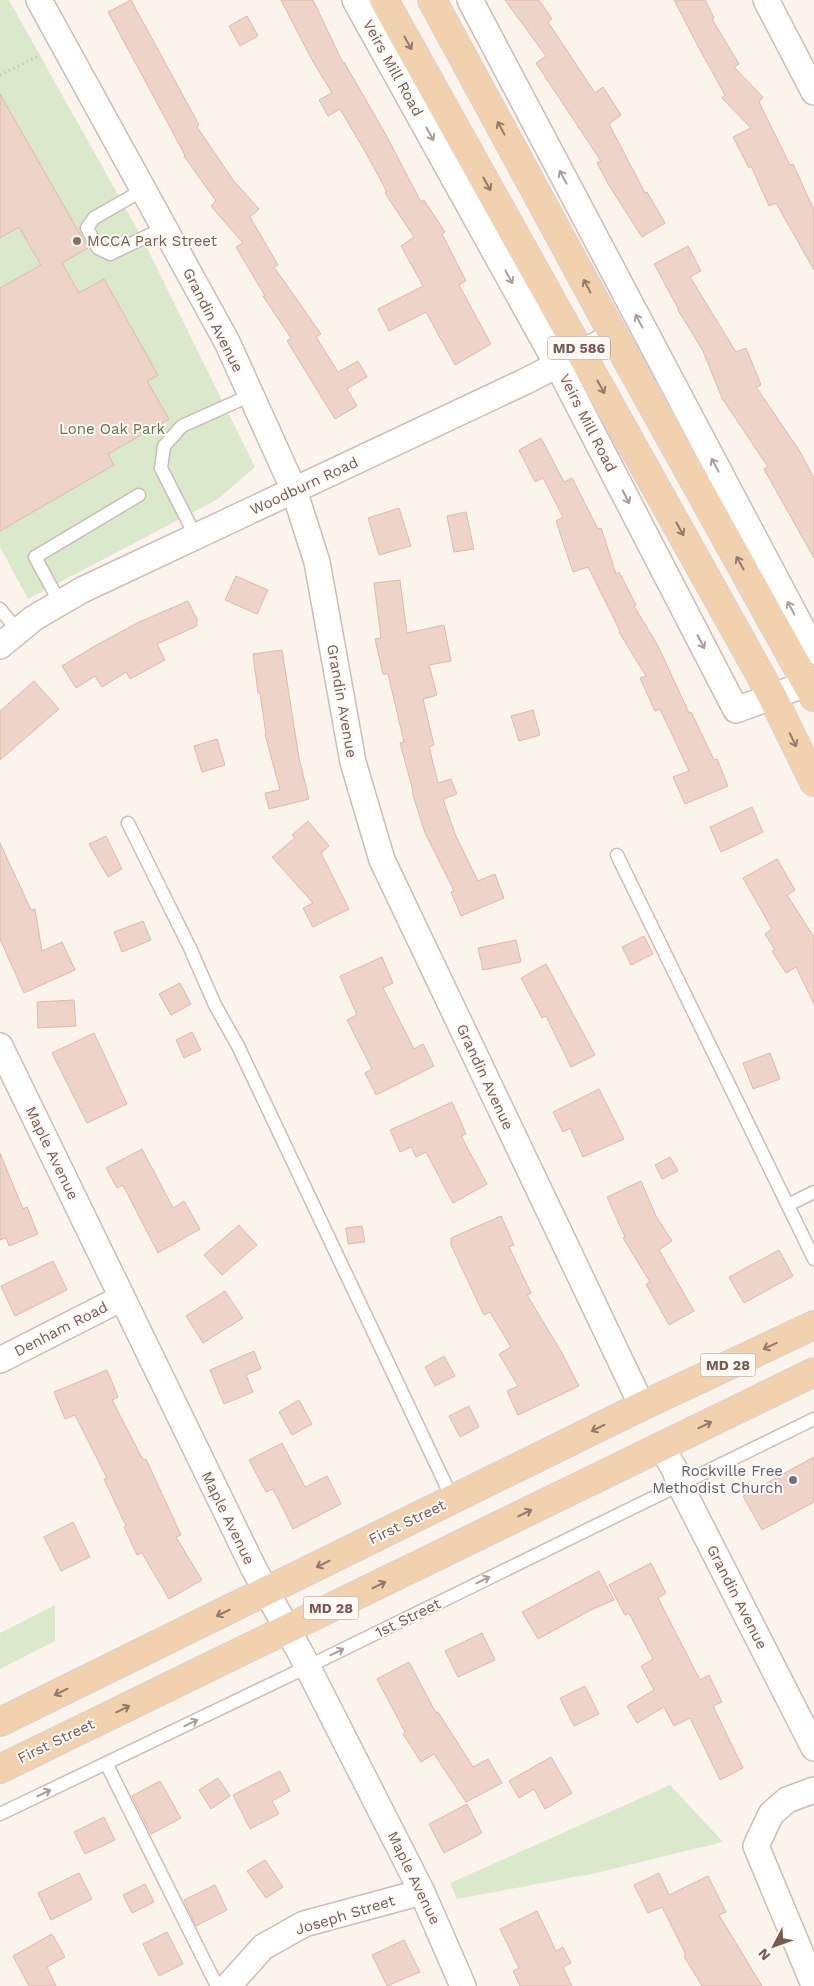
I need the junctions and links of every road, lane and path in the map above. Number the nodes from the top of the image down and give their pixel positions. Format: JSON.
{"nodes":[{"id":1,"x":38,"y":0,"type":"edge"},
{"id":2,"x":355,"y":0,"type":"edge"},
{"id":3,"x":384,"y":0,"type":"edge"},
{"id":4,"x":432,"y":0,"type":"edge"},
{"id":5,"x":470,"y":0,"type":"edge"},
{"id":6,"x":766,"y":0,"type":"edge"},
{"id":7,"x":40,"y":55,"type":"dead end"},
{"id":8,"x":0,"y":75,"type":"edge"},
{"id":9,"x":814,"y":92,"type":"edge"},
{"id":10,"x":143,"y":190,"type":"junction"},
{"id":11,"x":164,"y":228,"type":"junction"},
{"id":12,"x":614,"y":336,"type":"junction"},
{"id":13,"x":582,"y":353,"type":"junction"},
{"id":14,"x":558,"y":366,"type":"junction"},
{"id":15,"x":251,"y":395,"type":"junction"},
{"id":16,"x":294,"y":490,"type":"junction"},
{"id":17,"x":139,"y":495,"type":"dead end"},
{"id":18,"x":196,"y":537,"type":"junction"},
{"id":19,"x":60,"y":603,"type":"junction"},
{"id":20,"x":0,"y":609,"type":"edge"},
{"id":21,"x":9,"y":639,"type":"edge"},
{"id":22,"x":814,"y":651,"type":"edge"},
{"id":23,"x":812,"y":687,"type":"edge"},
{"id":24,"x":773,"y":698,"type":"junction"},
{"id":25,"x":814,"y":782,"type":"edge"},
{"id":26,"x":128,"y":823,"type":"dead end"},
{"id":27,"x":618,"y":855,"type":"dead end"},
{"id":28,"x":0,"y":1046,"type":"edge"},
{"id":29,"x":814,"y":1192,"type":"edge"},
{"id":30,"x":788,"y":1205,"type":"junction"},
{"id":31,"x":814,"y":1259,"type":"edge"},
{"id":32,"x":122,"y":1298,"type":"junction"},
{"id":33,"x":814,"y":1325,"type":"edge"},
{"id":34,"x":0,"y":1360,"type":"edge"},
{"id":35,"x":814,"y":1372,"type":"edge"},
{"id":36,"x":642,"y":1406,"type":"junction"},
{"id":37,"x":814,"y":1419,"type":"edge"},
{"id":38,"x":661,"y":1447,"type":"junction"},
{"id":39,"x":680,"y":1484,"type":"junction"},
{"id":40,"x":453,"y":1500,"type":"junction"},
{"id":41,"x":266,"y":1592,"type":"junction"},
{"id":42,"x":288,"y":1629,"type":"junction"},
{"id":43,"x":307,"y":1667,"type":"junction"},
{"id":44,"x":0,"y":1722,"type":"edge"},
{"id":45,"x":814,"y":1748,"type":"edge"},
{"id":46,"x":106,"y":1763,"type":"junction"},
{"id":47,"x":0,"y":1769,"type":"edge"},
{"id":48,"x":814,"y":1790,"type":"edge"},
{"id":49,"x":0,"y":1814,"type":"edge"},
{"id":50,"x":422,"y":1892,"type":"junction"},
{"id":51,"x":814,"y":1985,"type":"edge"},
{"id":52,"x":217,"y":1986,"type":"edge"},
{"id":53,"x":228,"y":1986,"type":"edge"},
{"id":54,"x":463,"y":1986,"type":"edge"}],
"edges":[{"from":1,"to":10,"type":"street","name":"Grandin Avenue"},
{"from":2,"to":14,"type":"street","name":"Veirs Mill Road","one_way":true},
{"from":3,"to":13,"type":"main road","name":"Veirs Mill Road","number":"MD 586","one_way":true},
{"from":12,"to":4,"type":"main road","number":"MD 586","one_way":true},
{"from":22,"to":5,"type":"street","one_way":true},
{"from":6,"to":9,"type":"street"},
{"from":7,"to":8,"type":"path"},
{"from":10,"to":11,"type":"street","name":"Grandin Avenue"},
{"from":10,"to":11,"type":"lane"},
{"from":11,"to":15,"type":"street","name":"Grandin Avenue"},
{"from":12,"to":13,"type":"street","name":"Woodburn Road"},
{"from":23,"to":12,"type":"main road","number":"MD 586","one_way":true},
{"from":13,"to":14,"type":"street","name":"Woodburn Road"},
{"from":13,"to":24,"type":"main road","name":"Veirs Mill Road","number":"MD 586","one_way":true},
{"from":14,"to":16,"type":"street","name":"Woodburn Road"},
{"from":14,"to":24,"type":"street","name":"Veirs Mill Road","one_way":true},
{"from":15,"to":16,"type":"street","name":"Grandin Avenue"},
{"from":15,"to":18,"type":"lane"},
{"from":16,"to":18,"type":"street","name":"Woodburn Road"},
{"from":16,"to":36,"type":"street","name":"Grandin Avenue"},
{"from":17,"to":19,"type":"lane"},
{"from":18,"to":19,"type":"street","name":"Woodburn Road"},
{"from":19,"to":21,"type":"street","name":"Woodburn Road"},
{"from":20,"to":21,"type":"lane"},
{"from":23,"to":24,"type":"street"},
{"from":24,"to":25,"type":"main road","name":"Veirs Mill Road","number":"MD 586","one_way":true},
{"from":26,"to":40,"type":"lane"},
{"from":27,"to":30,"type":"lane"},
{"from":28,"to":32,"type":"street","name":"Maple Avenue"},
{"from":29,"to":30,"type":"lane"},
{"from":30,"to":31,"type":"lane"},
{"from":32,"to":34,"type":"street","name":"Denham Road"},
{"from":32,"to":41,"type":"street","name":"Maple Avenue"},
{"from":33,"to":36,"type":"main road","name":"First Street","number":"MD 28","one_way":true},
{"from":38,"to":35,"type":"main road","name":"First Street","number":"MD 28","one_way":true},
{"from":36,"to":40,"type":"main road","name":"First Street","number":"MD 28","one_way":true},
{"from":37,"to":39,"type":"lane","name":"1st Street"},
{"from":38,"to":39,"type":"street","name":"Grandin Avenue"},
{"from":42,"to":38,"type":"main road","name":"First Street","number":"MD 28","one_way":true},
{"from":43,"to":39,"type":"lane","name":"1st Street","one_way":true},
{"from":39,"to":45,"type":"street","name":"Grandin Avenue"},
{"from":40,"to":41,"type":"main road","name":"First Street","number":"MD 28","one_way":true},
{"from":41,"to":42,"type":"street","name":"Maple Avenue"},
{"from":41,"to":44,"type":"main road","name":"First Street","number":"MD 28","one_way":true},
{"from":42,"to":43,"type":"street","name":"Maple Avenue"},
{"from":47,"to":42,"type":"main road","name":"First Street","number":"MD 28","one_way":true},
{"from":46,"to":43,"type":"lane","name":"1st Street","one_way":true},
{"from":43,"to":50,"type":"street","name":"Maple Avenue"},
{"from":49,"to":46,"type":"lane","name":"1st Street","one_way":true},
{"from":46,"to":52,"type":"lane"},
{"from":48,"to":51,"type":"street"},
{"from":50,"to":53,"type":"street","name":"Joseph Street"},
{"from":50,"to":54,"type":"street","name":"Maple Avenue"}]}
